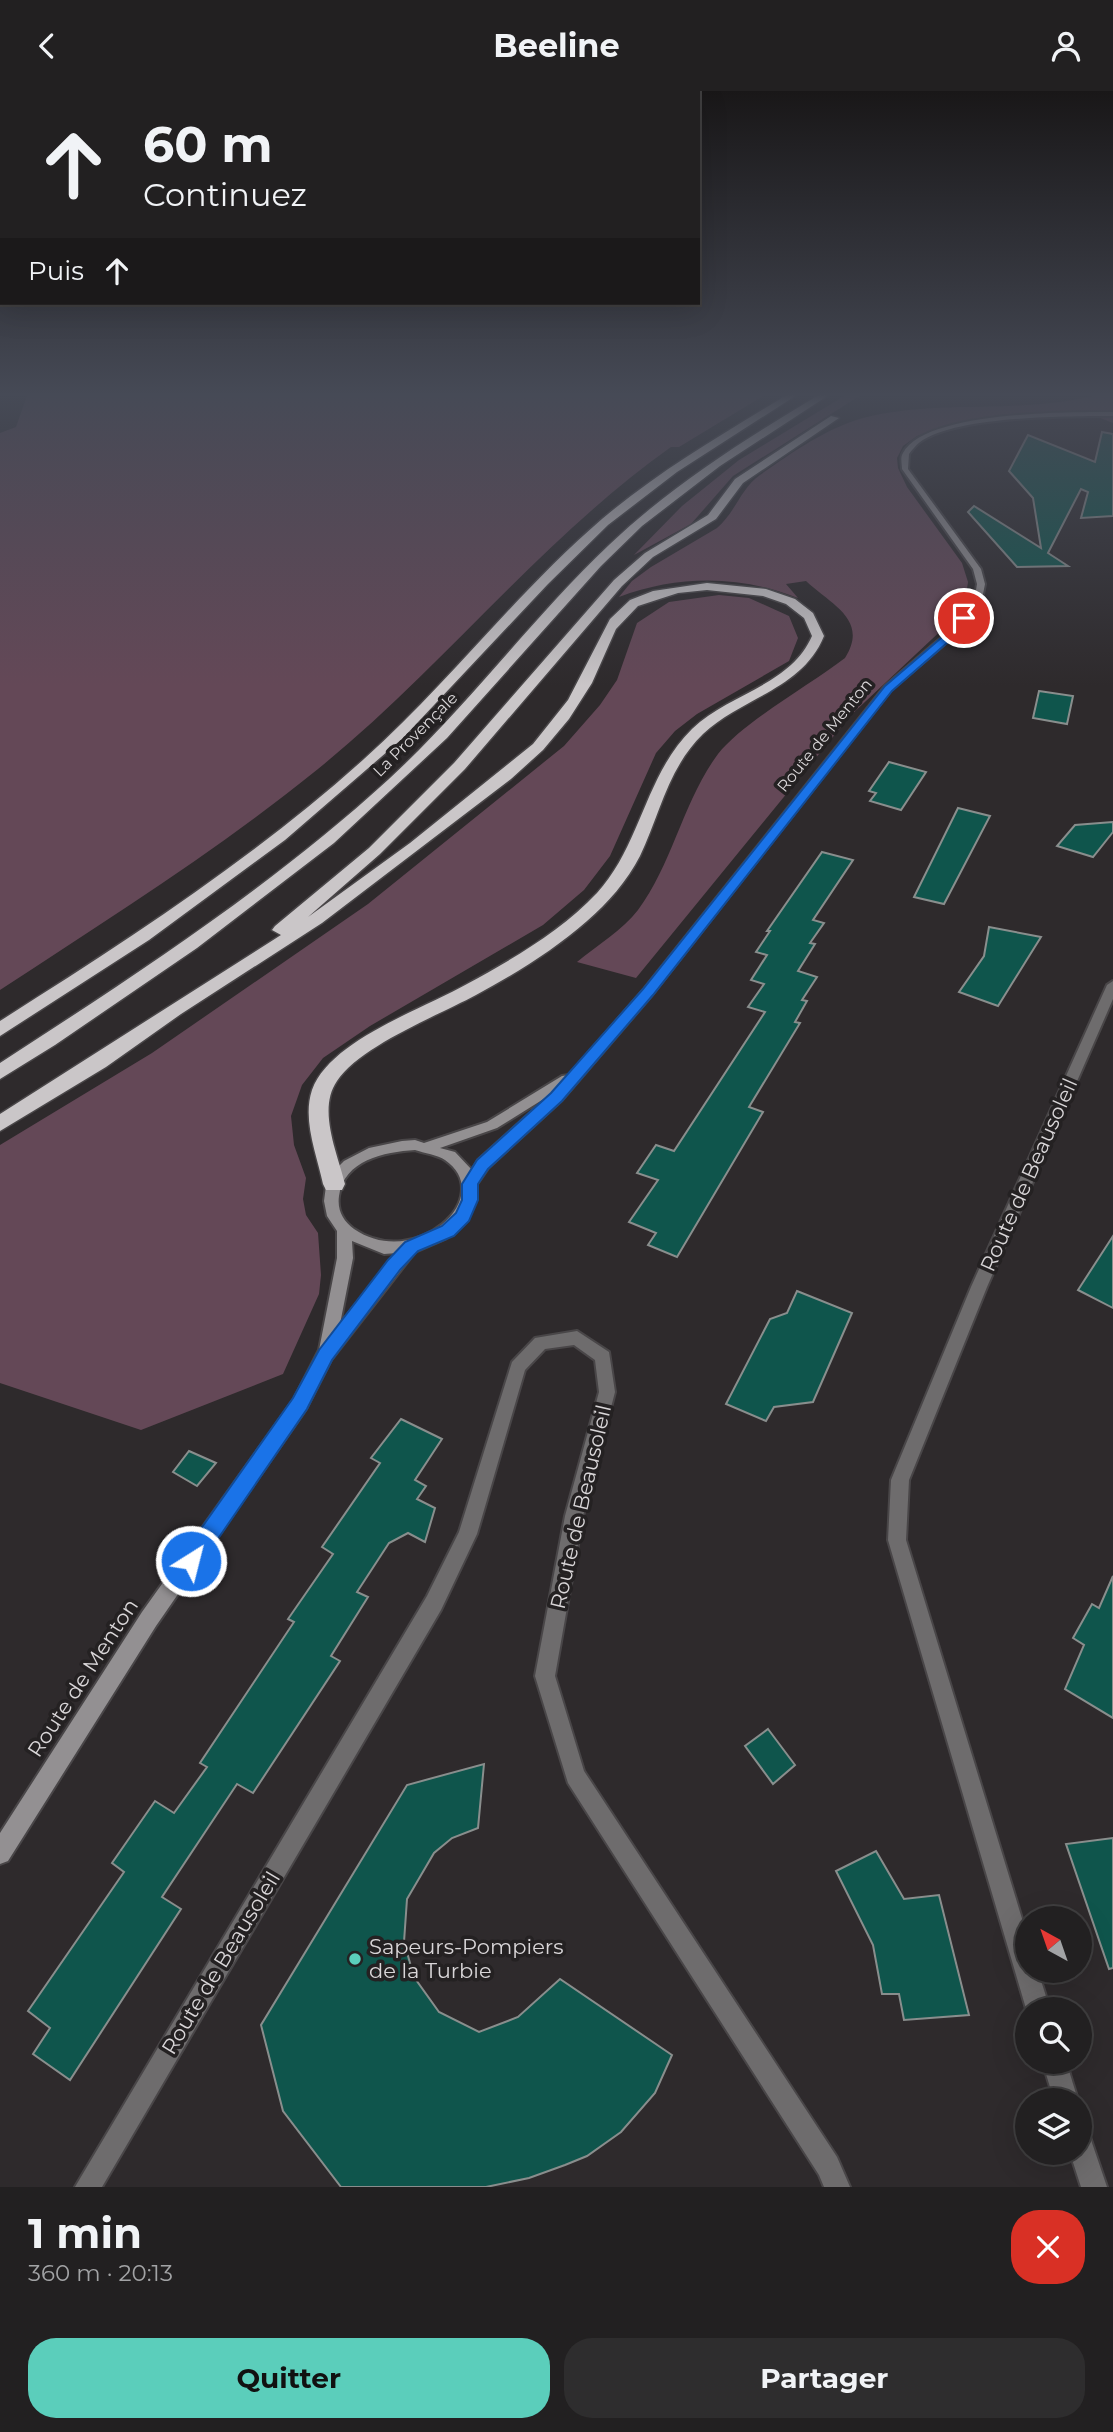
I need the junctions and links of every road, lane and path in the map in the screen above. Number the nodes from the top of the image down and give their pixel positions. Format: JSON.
{"nodes":[{"id":1,"x":645,"y":491,"type":"edge"},
{"id":2,"x":677,"y":491,"type":"edge"},
{"id":3,"x":732,"y":491,"type":"edge"},
{"id":4,"x":921,"y":491,"type":"edge"},
{"id":5,"x":1113,"y":985,"type":"edge"},
{"id":6,"x":177,"y":1009,"type":"junction"},
{"id":7,"x":0,"y":1030,"type":"edge"},
{"id":8,"x":0,"y":1072,"type":"edge"},
{"id":9,"x":573,"y":1075,"type":"junction"},
{"id":10,"x":0,"y":1124,"type":"edge"},
{"id":11,"x":427,"y":1147,"type":"junction"},
{"id":12,"x":334,"y":1184,"type":"junction"},
{"id":13,"x":470,"y":1184,"type":"junction"},
{"id":14,"x":344,"y":1231,"type":"junction"},
{"id":15,"x":411,"y":1247,"type":"junction"},
{"id":16,"x":326,"y":1355,"type":"junction"},
{"id":17,"x":0,"y":1853,"type":"edge"},
{"id":18,"x":1034,"y":1997,"type":"edge"},
{"id":19,"x":1087,"y":2165,"type":"edge"},
{"id":20,"x":88,"y":2187,"type":"edge"},
{"id":21,"x":836,"y":2187,"type":"edge"},
{"id":22,"x":1094,"y":2187,"type":"edge"}],
"edges":[{"from":1,"to":7,"type":"highway","name":"La Provençale"},
{"from":2,"to":8,"type":"highway","name":"La Provençale"},
{"from":3,"to":6,"type":"highway"},
{"from":4,"to":9,"type":"main road","name":"Route de Menton"},
{"from":5,"to":18,"type":"street","name":"Route de Beausoleil"},
{"from":6,"to":10,"type":"highway"},
{"from":6,"to":12,"type":"highway"},
{"from":9,"to":11,"type":"main road","name":"Route de Menton"},
{"from":9,"to":13,"type":"main road","name":"Route de Menton"},
{"from":11,"to":12,"type":"main road"},
{"from":11,"to":13,"type":"main road"},
{"from":12,"to":14,"type":"main road"},
{"from":13,"to":15,"type":"main road"},
{"from":14,"to":15,"type":"main road"},
{"from":14,"to":16,"type":"main road","name":"Route de Menton"},
{"from":15,"to":16,"type":"main road","name":"Route de Menton"},
{"from":16,"to":17,"type":"main road","name":"Route de Menton"},
{"from":19,"to":22,"type":"street"},
{"from":20,"to":21,"type":"street","name":"Route de Beausoleil"}]}
